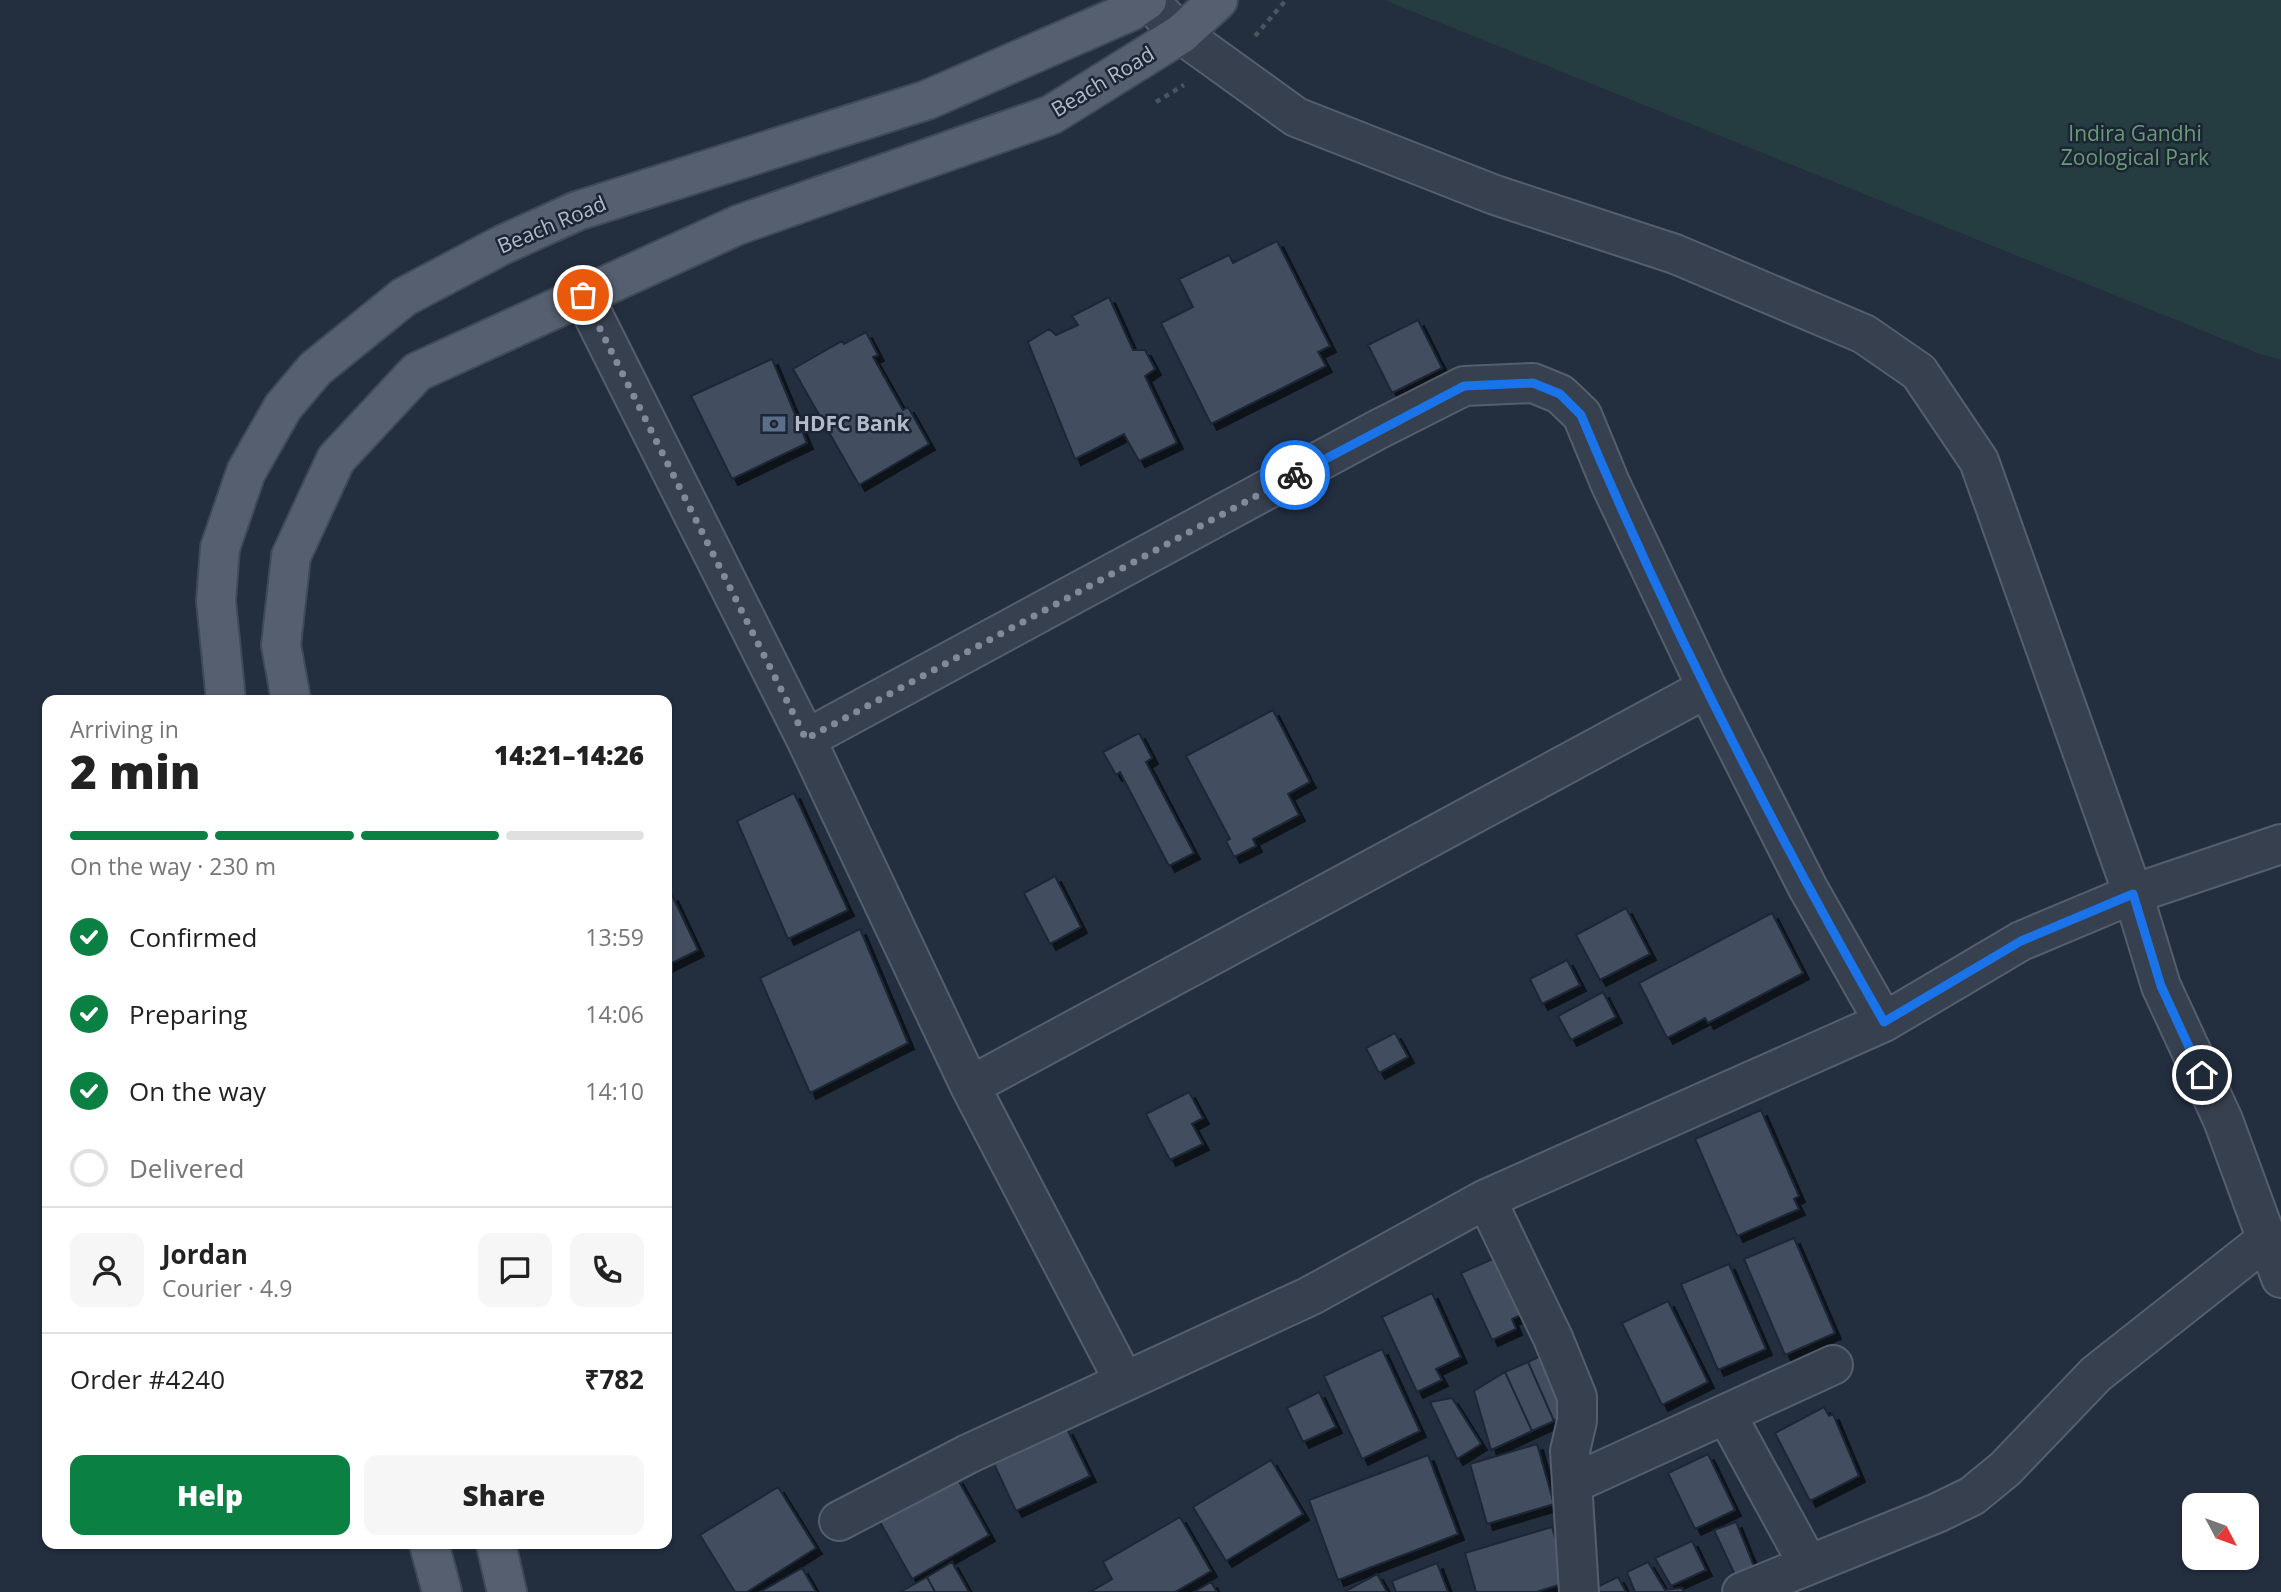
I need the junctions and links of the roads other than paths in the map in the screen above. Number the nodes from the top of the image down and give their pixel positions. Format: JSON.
{"nodes":[{"id":1,"x":1148,"y":0,"type":"edge"},
{"id":2,"x":1218,"y":0,"type":"edge"},
{"id":3,"x":1181,"y":34,"type":"junction"},
{"id":4,"x":583,"y":295,"type":"junction"},
{"id":5,"x":1707,"y":688,"type":"junction"},
{"id":6,"x":225,"y":695,"type":"edge"},
{"id":7,"x":289,"y":695,"type":"edge"},
{"id":8,"x":806,"y":739,"type":"junction"},
{"id":9,"x":2281,"y":844,"type":"edge"},
{"id":10,"x":2133,"y":894,"type":"junction"},
{"id":11,"x":1884,"y":1022,"type":"junction"},
{"id":12,"x":970,"y":1086,"type":"junction"},
{"id":13,"x":1486,"y":1199,"type":"junction"},
{"id":14,"x":2267,"y":1239,"type":"junction"},
{"id":15,"x":2281,"y":1278,"type":"edge"},
{"id":16,"x":1833,"y":1365,"type":"dead end"},
{"id":17,"x":1124,"y":1381,"type":"junction"},
{"id":18,"x":1726,"y":1414,"type":"junction"},
{"id":19,"x":1572,"y":1484,"type":"junction"},
{"id":20,"x":839,"y":1521,"type":"dead end"},
{"id":21,"x":430,"y":1549,"type":"edge"},
{"id":22,"x":497,"y":1549,"type":"edge"},
{"id":23,"x":1808,"y":1564,"type":"junction"},
{"id":24,"x":442,"y":1592,"type":"edge"},
{"id":25,"x":507,"y":1592,"type":"edge"},
{"id":26,"x":1579,"y":1592,"type":"edge"},
{"id":27,"x":1742,"y":1592,"type":"edge"}],
"edges":[{"from":1,"to":3,"type":"street"},
{"from":1,"to":6,"type":"main road","name":"Beach Road"},
{"from":2,"to":3,"type":"main road","name":"Beach Road"},
{"from":3,"to":4,"type":"main road","name":"Beach Road"},
{"from":3,"to":10,"type":"street"},
{"from":4,"to":7,"type":"main road","name":"Beach Road"},
{"from":4,"to":8,"type":"street"},
{"from":5,"to":8,"type":"street"},
{"from":5,"to":11,"type":"street"},
{"from":5,"to":12,"type":"street"},
{"from":8,"to":12,"type":"street"},
{"from":9,"to":10,"type":"street"},
{"from":10,"to":11,"type":"street"},
{"from":10,"to":14,"type":"street"},
{"from":11,"to":13,"type":"street"},
{"from":12,"to":17,"type":"street"},
{"from":13,"to":17,"type":"street"},
{"from":13,"to":19,"type":"street"},
{"from":14,"to":15,"type":"street"},
{"from":14,"to":23,"type":"street"},
{"from":16,"to":18,"type":"street"},
{"from":17,"to":20,"type":"street"},
{"from":18,"to":19,"type":"street"},
{"from":18,"to":23,"type":"street"},
{"from":19,"to":26,"type":"street"},
{"from":21,"to":24,"type":"main road"},
{"from":22,"to":25,"type":"main road"},
{"from":23,"to":27,"type":"street"}]}
